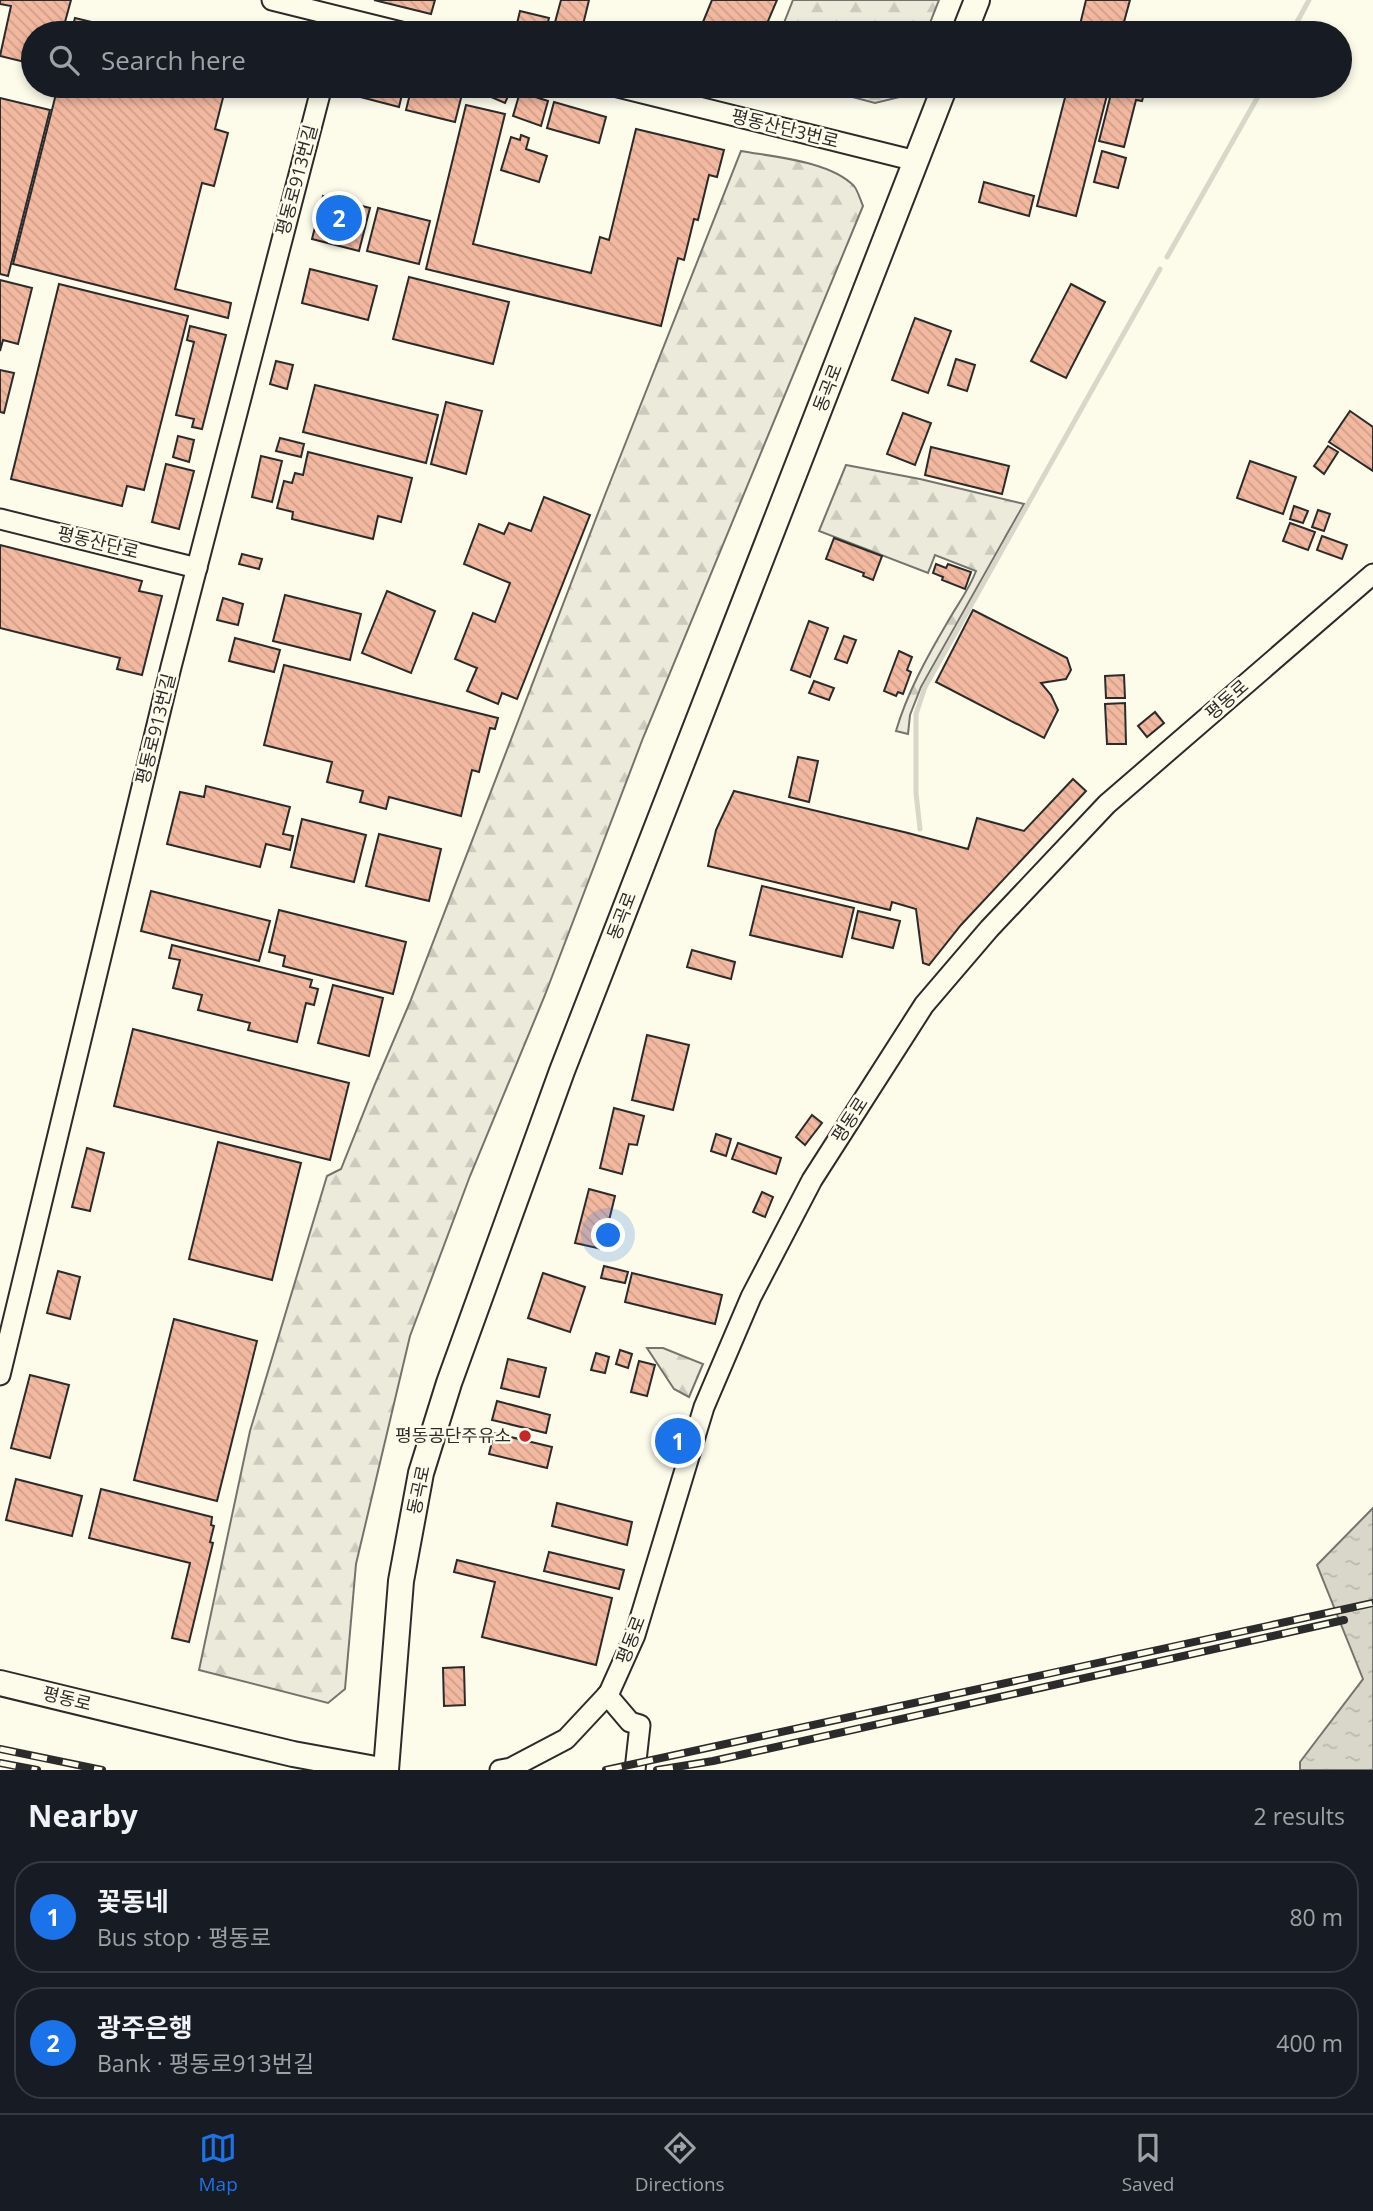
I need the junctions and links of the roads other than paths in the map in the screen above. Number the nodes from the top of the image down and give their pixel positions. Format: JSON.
{"nodes":[{"id":1,"x":272,"y":0,"type":"edge"},
{"id":2,"x":977,"y":0,"type":"edge"},
{"id":3,"x":327,"y":21,"type":"edge"},
{"id":4,"x":969,"y":21,"type":"edge"},
{"id":5,"x":319,"y":98,"type":"edge"},
{"id":6,"x":662,"y":98,"type":"edge"},
{"id":7,"x":940,"y":98,"type":"edge"},
{"id":8,"x":916,"y":161,"type":"junction"},
{"id":9,"x":0,"y":519,"type":"edge"},
{"id":10,"x":197,"y":568,"type":"junction"},
{"id":11,"x":1373,"y":574,"type":"edge"},
{"id":12,"x":0,"y":1375,"type":"edge"},
{"id":13,"x":0,"y":1683,"type":"edge"},
{"id":14,"x":607,"y":1695,"type":"junction"},
{"id":15,"x":381,"y":1770,"type":"edge"},
{"id":16,"x":386,"y":1770,"type":"edge"},
{"id":17,"x":500,"y":1770,"type":"edge"},
{"id":18,"x":635,"y":1770,"type":"edge"}],
"edges":[{"from":1,"to":3,"type":"street"},
{"from":2,"to":4,"type":"main road"},
{"from":5,"to":10,"type":"street","name":"평동로913번길"},
{"from":6,"to":8,"type":"street","name":"평동산단3번로"},
{"from":7,"to":8,"type":"main road","name":"동곡로"},
{"from":8,"to":16,"type":"main road","name":"동곡로"},
{"from":9,"to":10,"type":"street","name":"평동산단로"},
{"from":10,"to":12,"type":"street","name":"평동로913번길"},
{"from":11,"to":14,"type":"street","name":"평동로"},
{"from":13,"to":15,"type":"main road","name":"평동로"},
{"from":14,"to":17,"type":"street","name":"평동로"},
{"from":14,"to":18,"type":"street"}]}
